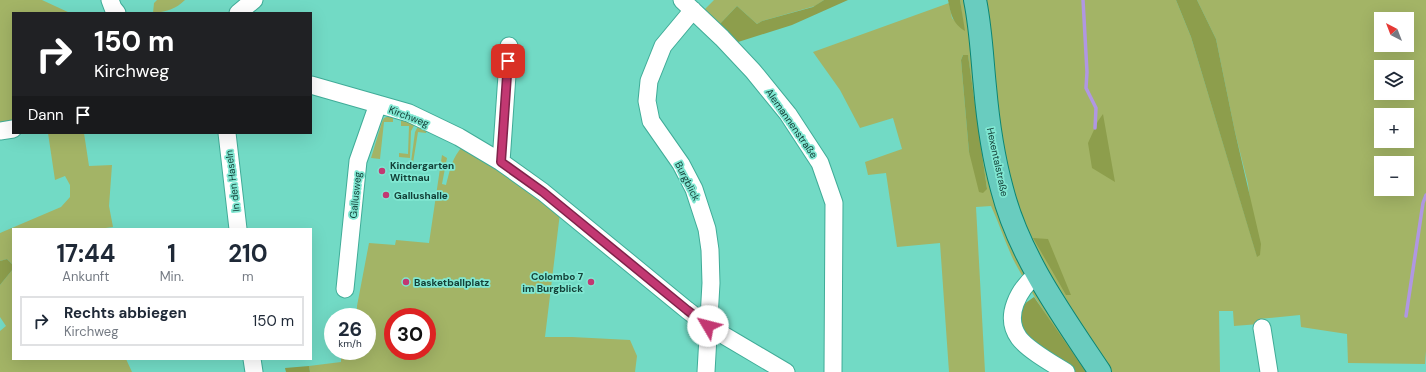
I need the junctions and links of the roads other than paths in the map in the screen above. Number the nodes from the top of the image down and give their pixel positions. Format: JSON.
{"nodes":[{"id":1,"x":110,"y":0,"type":"edge"},
{"id":2,"x":254,"y":0,"type":"edge"},
{"id":3,"x":975,"y":0,"type":"edge"},
{"id":4,"x":688,"y":5,"type":"edge"},
{"id":5,"x":116,"y":12,"type":"edge"},
{"id":6,"x":239,"y":12,"type":"edge"},
{"id":7,"x":509,"y":46,"type":"dead end"},
{"id":8,"x":312,"y":86,"type":"edge"},
{"id":9,"x":378,"y":104,"type":"junction"},
{"id":10,"x":12,"y":129,"type":"edge"},
{"id":11,"x":0,"y":132,"type":"edge"},
{"id":12,"x":227,"y":134,"type":"edge"},
{"id":13,"x":501,"y":162,"type":"junction"},
{"id":14,"x":238,"y":228,"type":"edge"},
{"id":15,"x":1037,"y":274,"type":"junction"},
{"id":16,"x":345,"y":289,"type":"dead end"},
{"id":17,"x":708,"y":326,"type":"junction"},
{"id":18,"x":1262,"y":328,"type":"dead end"},
{"id":19,"x":252,"y":360,"type":"edge"},
{"id":20,"x":254,"y":372,"type":"edge"},
{"id":21,"x":706,"y":372,"type":"edge"},
{"id":22,"x":786,"y":372,"type":"edge"},
{"id":23,"x":833,"y":372,"type":"edge"},
{"id":24,"x":1066,"y":372,"type":"edge"},
{"id":25,"x":1100,"y":372,"type":"edge"},
{"id":26,"x":1269,"y":372,"type":"edge"}],
"edges":[{"from":1,"to":5,"type":"street"},
{"from":2,"to":6,"type":"street"},
{"from":3,"to":15,"type":"main road","name":"Hexentalstraße"},
{"from":4,"to":17,"type":"street","name":"Burgblick"},
{"from":4,"to":23,"type":"street","name":"Alemannenstraße"},
{"from":7,"to":13,"type":"street"},
{"from":8,"to":9,"type":"street","name":"Kirchweg"},
{"from":9,"to":13,"type":"street","name":"Kirchweg"},
{"from":9,"to":16,"type":"street","name":"Gallusweg"},
{"from":10,"to":11,"type":"street"},
{"from":12,"to":14,"type":"street","name":"In den Haseln"},
{"from":13,"to":17,"type":"street","name":"Kirchweg"},
{"from":15,"to":24,"type":"street"},
{"from":15,"to":25,"type":"main road","name":"Hexentalstraße"},
{"from":17,"to":21,"type":"street","name":"Burgblick"},
{"from":17,"to":22,"type":"street","name":"Kirchweg"},
{"from":18,"to":26,"type":"street"},
{"from":19,"to":20,"type":"street"}]}
